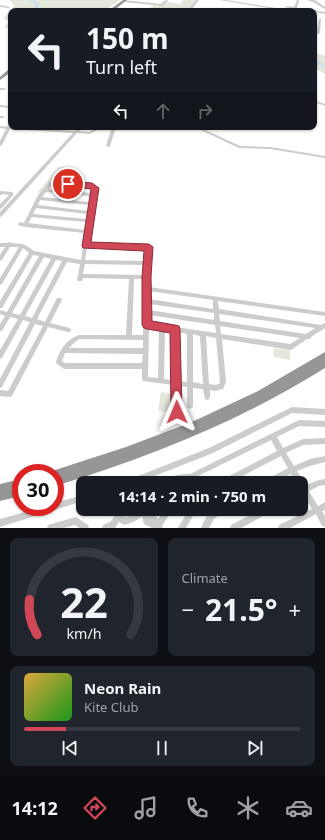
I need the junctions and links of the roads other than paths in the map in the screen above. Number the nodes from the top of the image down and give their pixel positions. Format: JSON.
{"nodes":[{"id":1,"x":124,"y":0,"type":"edge"},
{"id":2,"x":167,"y":0,"type":"edge"},
{"id":3,"x":198,"y":0,"type":"edge"},
{"id":4,"x":220,"y":0,"type":"edge"},
{"id":5,"x":308,"y":0,"type":"edge"},
{"id":6,"x":0,"y":6,"type":"edge"},
{"id":7,"x":9,"y":7,"type":"dead end"},
{"id":8,"x":286,"y":7,"type":"dead end"},
{"id":9,"x":112,"y":8,"type":"edge"},
{"id":10,"x":114,"y":8,"type":"edge"},
{"id":11,"x":191,"y":8,"type":"dead end"},
{"id":12,"x":274,"y":8,"type":"edge"},
{"id":13,"x":290,"y":8,"type":"edge"},
{"id":14,"x":325,"y":8,"type":"edge"},
{"id":15,"x":317,"y":18,"type":"edge"},
{"id":16,"x":320,"y":19,"type":"junction"},
{"id":17,"x":325,"y":20,"type":"edge"},
{"id":18,"x":318,"y":33,"type":"dead end"},
{"id":19,"x":8,"y":72,"type":"edge"},
{"id":20,"x":0,"y":79,"type":"edge"},
{"id":21,"x":8,"y":129,"type":"edge"},
{"id":22,"x":60,"y":130,"type":"edge"},
{"id":23,"x":95,"y":130,"type":"edge"},
{"id":24,"x":113,"y":130,"type":"edge"},
{"id":25,"x":202,"y":130,"type":"edge"},
{"id":26,"x":77,"y":131,"type":"junction"},
{"id":27,"x":0,"y":145,"type":"edge"},
{"id":28,"x":108,"y":146,"type":"dead end"},
{"id":29,"x":325,"y":157,"type":"edge"},
{"id":30,"x":45,"y":190,"type":"junction"},
{"id":31,"x":0,"y":193,"type":"edge"},
{"id":32,"x":94,"y":196,"type":"junction"},
{"id":33,"x":39,"y":198,"type":"junction"},
{"id":34,"x":92,"y":204,"type":"junction"},
{"id":35,"x":35,"y":206,"type":"junction"},
{"id":36,"x":0,"y":207,"type":"edge"},
{"id":37,"x":91,"y":213,"type":"junction"},
{"id":38,"x":0,"y":215,"type":"edge"},
{"id":39,"x":30,"y":215,"type":"junction"},
{"id":40,"x":90,"y":221,"type":"junction"},
{"id":41,"x":88,"y":232,"type":"junction"},
{"id":42,"x":9,"y":244,"type":"junction"},
{"id":43,"x":0,"y":245,"type":"edge"},
{"id":44,"x":22,"y":246,"type":"junction"},
{"id":45,"x":86,"y":246,"type":"junction"},
{"id":46,"x":32,"y":254,"type":"junction"},
{"id":47,"x":42,"y":256,"type":"junction"},
{"id":48,"x":54,"y":258,"type":"junction"},
{"id":49,"x":0,"y":259,"type":"edge"},
{"id":50,"x":66,"y":260,"type":"junction"},
{"id":51,"x":83,"y":263,"type":"junction"},
{"id":52,"x":148,"y":263,"type":"junction"},
{"id":53,"x":132,"y":277,"type":"junction"},
{"id":54,"x":147,"y":277,"type":"junction"},
{"id":55,"x":1,"y":281,"type":"edge"},
{"id":56,"x":147,"y":289,"type":"junction"},
{"id":57,"x":215,"y":298,"type":"junction"},
{"id":58,"x":59,"y":300,"type":"dead end"},
{"id":59,"x":147,"y":301,"type":"junction"},
{"id":60,"x":0,"y":306,"type":"edge"},
{"id":61,"x":216,"y":311,"type":"junction"},
{"id":62,"x":0,"y":312,"type":"edge"},
{"id":63,"x":147,"y":312,"type":"junction"},
{"id":64,"x":8,"y":314,"type":"junction"},
{"id":65,"x":325,"y":314,"type":"edge"},
{"id":66,"x":22,"y":317,"type":"junction"},
{"id":67,"x":34,"y":320,"type":"junction"},
{"id":68,"x":217,"y":323,"type":"junction"},
{"id":69,"x":47,"y":324,"type":"junction"},
{"id":70,"x":147,"y":325,"type":"junction"},
{"id":71,"x":323,"y":326,"type":"edge"},
{"id":72,"x":162,"y":327,"type":"junction"},
{"id":73,"x":0,"y":329,"type":"edge"},
{"id":74,"x":175,"y":329,"type":"junction"},
{"id":75,"x":68,"y":330,"type":"dead end"},
{"id":76,"x":190,"y":331,"type":"junction"},
{"id":77,"x":203,"y":333,"type":"junction"},
{"id":78,"x":218,"y":336,"type":"junction"},
{"id":79,"x":129,"y":337,"type":"junction"},
{"id":80,"x":308,"y":337,"type":"junction"},
{"id":81,"x":146,"y":338,"type":"junction"},
{"id":82,"x":63,"y":350,"type":"junction"},
{"id":83,"x":146,"y":351,"type":"junction"},
{"id":84,"x":0,"y":356,"type":"edge"},
{"id":85,"x":325,"y":356,"type":"edge"},
{"id":86,"x":325,"y":364,"type":"edge"},
{"id":87,"x":145,"y":366,"type":"junction"},
{"id":88,"x":161,"y":381,"type":"junction"},
{"id":89,"x":176,"y":383,"type":"junction"},
{"id":90,"x":0,"y":385,"type":"edge"},
{"id":91,"x":190,"y":385,"type":"junction"},
{"id":92,"x":206,"y":387,"type":"junction"},
{"id":93,"x":0,"y":393,"type":"edge"},
{"id":94,"x":207,"y":397,"type":"dead end"},
{"id":95,"x":190,"y":406,"type":"dead end"},
{"id":96,"x":177,"y":412,"type":"dead end"},
{"id":97,"x":325,"y":412,"type":"edge"},
{"id":98,"x":325,"y":424,"type":"edge"},
{"id":99,"x":273,"y":437,"type":"junction"},
{"id":100,"x":325,"y":441,"type":"edge"},
{"id":101,"x":283,"y":452,"type":"junction"},
{"id":102,"x":325,"y":459,"type":"edge"},
{"id":103,"x":293,"y":469,"type":"junction"},
{"id":104,"x":64,"y":471,"type":"edge"},
{"id":105,"x":149,"y":476,"type":"edge"},
{"id":106,"x":196,"y":476,"type":"edge"},
{"id":107,"x":236,"y":476,"type":"edge"},
{"id":108,"x":280,"y":476,"type":"edge"},
{"id":109,"x":296,"y":476,"type":"edge"},
{"id":110,"x":64,"y":478,"type":"edge"},
{"id":111,"x":325,"y":482,"type":"edge"},
{"id":112,"x":12,"y":486,"type":"edge"},
{"id":113,"x":308,"y":488,"type":"edge"},
{"id":114,"x":0,"y":489,"type":"edge"},
{"id":115,"x":12,"y":493,"type":"edge"},
{"id":116,"x":0,"y":496,"type":"edge"},
{"id":117,"x":308,"y":497,"type":"edge"},
{"id":118,"x":76,"y":500,"type":"edge"},
{"id":119,"x":64,"y":504,"type":"edge"},
{"id":120,"x":325,"y":506,"type":"edge"},
{"id":121,"x":317,"y":509,"type":"junction"},
{"id":122,"x":22,"y":516,"type":"edge"},
{"id":123,"x":137,"y":516,"type":"edge"},
{"id":124,"x":146,"y":516,"type":"edge"},
{"id":125,"x":165,"y":516,"type":"edge"},
{"id":126,"x":189,"y":516,"type":"edge"},
{"id":127,"x":211,"y":516,"type":"edge"},
{"id":128,"x":255,"y":516,"type":"edge"},
{"id":129,"x":118,"y":517,"type":"joint"},
{"id":130,"x":0,"y":522,"type":"edge"},
{"id":131,"x":325,"y":522,"type":"edge"},
{"id":132,"x":110,"y":527,"type":"edge"},
{"id":133,"x":158,"y":527,"type":"edge"},
{"id":134,"x":51,"y":528,"type":"edge"},
{"id":135,"x":85,"y":528,"type":"edge"},
{"id":136,"x":182,"y":528,"type":"edge"},
{"id":137,"x":205,"y":528,"type":"edge"},
{"id":138,"x":234,"y":528,"type":"edge"},
{"id":139,"x":282,"y":528,"type":"edge"}],
"edges":[{"from":1,"to":2,"type":"street"},
{"from":1,"to":9,"type":"highway"},
{"from":1,"to":10,"type":"highway"},
{"from":3,"to":11,"type":"street"},
{"from":4,"to":12,"type":"street"},
{"from":5,"to":14,"type":"street"},
{"from":6,"to":7,"type":"street"},
{"from":8,"to":13,"type":"street"},
{"from":15,"to":16,"type":"street"},
{"from":16,"to":17,"type":"street"},
{"from":16,"to":18,"type":"street"},
{"from":19,"to":20,"type":"highway"},
{"from":21,"to":27,"type":"street"},
{"from":22,"to":26,"type":"street"},
{"from":23,"to":26,"type":"street"},
{"from":24,"to":28,"type":"street"},
{"from":25,"to":29,"type":"street"},
{"from":26,"to":38,"type":"street"},
{"from":30,"to":32,"type":"street"},
{"from":30,"to":32,"type":"street"},
{"from":30,"to":33,"type":"street"},
{"from":31,"to":36,"type":"street"},
{"from":32,"to":34,"type":"street"},
{"from":33,"to":34,"type":"street"},
{"from":33,"to":35,"type":"street"},
{"from":34,"to":37,"type":"street"},
{"from":35,"to":37,"type":"street"},
{"from":35,"to":39,"type":"street"},
{"from":37,"to":40,"type":"street"},
{"from":39,"to":40,"type":"street"},
{"from":39,"to":41,"type":"street"},
{"from":40,"to":41,"type":"street"},
{"from":41,"to":45,"type":"street"},
{"from":42,"to":43,"type":"street"},
{"from":42,"to":44,"type":"street"},
{"from":42,"to":49,"type":"street"},
{"from":44,"to":46,"type":"street"},
{"from":44,"to":55,"type":"street"},
{"from":45,"to":51,"type":"street"},
{"from":45,"to":52,"type":"street"},
{"from":46,"to":47,"type":"street"},
{"from":46,"to":60,"type":"street"},
{"from":47,"to":48,"type":"street"},
{"from":47,"to":64,"type":"street"},
{"from":48,"to":50,"type":"street"},
{"from":48,"to":66,"type":"street"},
{"from":50,"to":51,"type":"street"},
{"from":50,"to":67,"type":"street"},
{"from":51,"to":52,"type":"street"},
{"from":51,"to":53,"type":"street"},
{"from":52,"to":54,"type":"street"},
{"from":53,"to":54,"type":"street"},
{"from":53,"to":79,"type":"street"},
{"from":54,"to":56,"type":"street"},
{"from":56,"to":57,"type":"street"},
{"from":56,"to":59,"type":"street"},
{"from":57,"to":61,"type":"street"},
{"from":57,"to":65,"type":"street"},
{"from":58,"to":69,"type":"street"},
{"from":59,"to":61,"type":"street"},
{"from":59,"to":63,"type":"street"},
{"from":61,"to":68,"type":"street"},
{"from":61,"to":71,"type":"street"},
{"from":62,"to":64,"type":"street"},
{"from":63,"to":68,"type":"street"},
{"from":63,"to":70,"type":"street"},
{"from":64,"to":66,"type":"street"},
{"from":64,"to":73,"type":"street"},
{"from":66,"to":67,"type":"street"},
{"from":66,"to":84,"type":"street"},
{"from":67,"to":69,"type":"street"},
{"from":67,"to":90,"type":"street"},
{"from":68,"to":78,"type":"street"},
{"from":68,"to":80,"type":"street"},
{"from":69,"to":75,"type":"street"},
{"from":69,"to":93,"type":"street"},
{"from":70,"to":72,"type":"street"},
{"from":70,"to":81,"type":"street"},
{"from":71,"to":80,"type":"street"},
{"from":72,"to":74,"type":"street"},
{"from":72,"to":88,"type":"street"},
{"from":74,"to":76,"type":"street"},
{"from":74,"to":89,"type":"street"},
{"from":76,"to":77,"type":"street"},
{"from":76,"to":91,"type":"street"},
{"from":77,"to":78,"type":"street"},
{"from":77,"to":92,"type":"street"},
{"from":78,"to":80,"type":"street"},
{"from":78,"to":92,"type":"street"},
{"from":79,"to":81,"type":"street"},
{"from":79,"to":82,"type":"street"},
{"from":81,"to":83,"type":"street"},
{"from":82,"to":83,"type":"street"},
{"from":82,"to":87,"type":"street"},
{"from":83,"to":87,"type":"street"},
{"from":85,"to":104,"type":"highway"},
{"from":86,"to":110,"type":"highway"},
{"from":87,"to":88,"type":"street"},
{"from":88,"to":89,"type":"street"},
{"from":89,"to":91,"type":"street"},
{"from":89,"to":96,"type":"street"},
{"from":91,"to":92,"type":"street"},
{"from":91,"to":95,"type":"street"},
{"from":92,"to":94,"type":"street"},
{"from":97,"to":105,"type":"street"},
{"from":98,"to":99,"type":"street"},
{"from":99,"to":101,"type":"street"},
{"from":99,"to":106,"type":"street"},
{"from":100,"to":101,"type":"street"},
{"from":101,"to":103,"type":"street"},
{"from":101,"to":107,"type":"street"},
{"from":102,"to":103,"type":"street"},
{"from":103,"to":108,"type":"street"},
{"from":103,"to":109,"type":"street"},
{"from":111,"to":113,"type":"street"},
{"from":112,"to":114,"type":"highway"},
{"from":115,"to":116,"type":"highway"},
{"from":117,"to":121,"type":"street"},
{"from":118,"to":119,"type":"street"},
{"from":120,"to":121,"type":"street"},
{"from":121,"to":131,"type":"street"},
{"from":121,"to":139,"type":"street"},
{"from":122,"to":130,"type":"street"},
{"from":123,"to":129,"type":"street"},
{"from":124,"to":133,"type":"street"},
{"from":125,"to":133,"type":"street"},
{"from":126,"to":136,"type":"street"},
{"from":127,"to":137,"type":"street"},
{"from":128,"to":138,"type":"street"},
{"from":129,"to":132,"type":"street"},
{"from":134,"to":135,"type":"street"}]}
